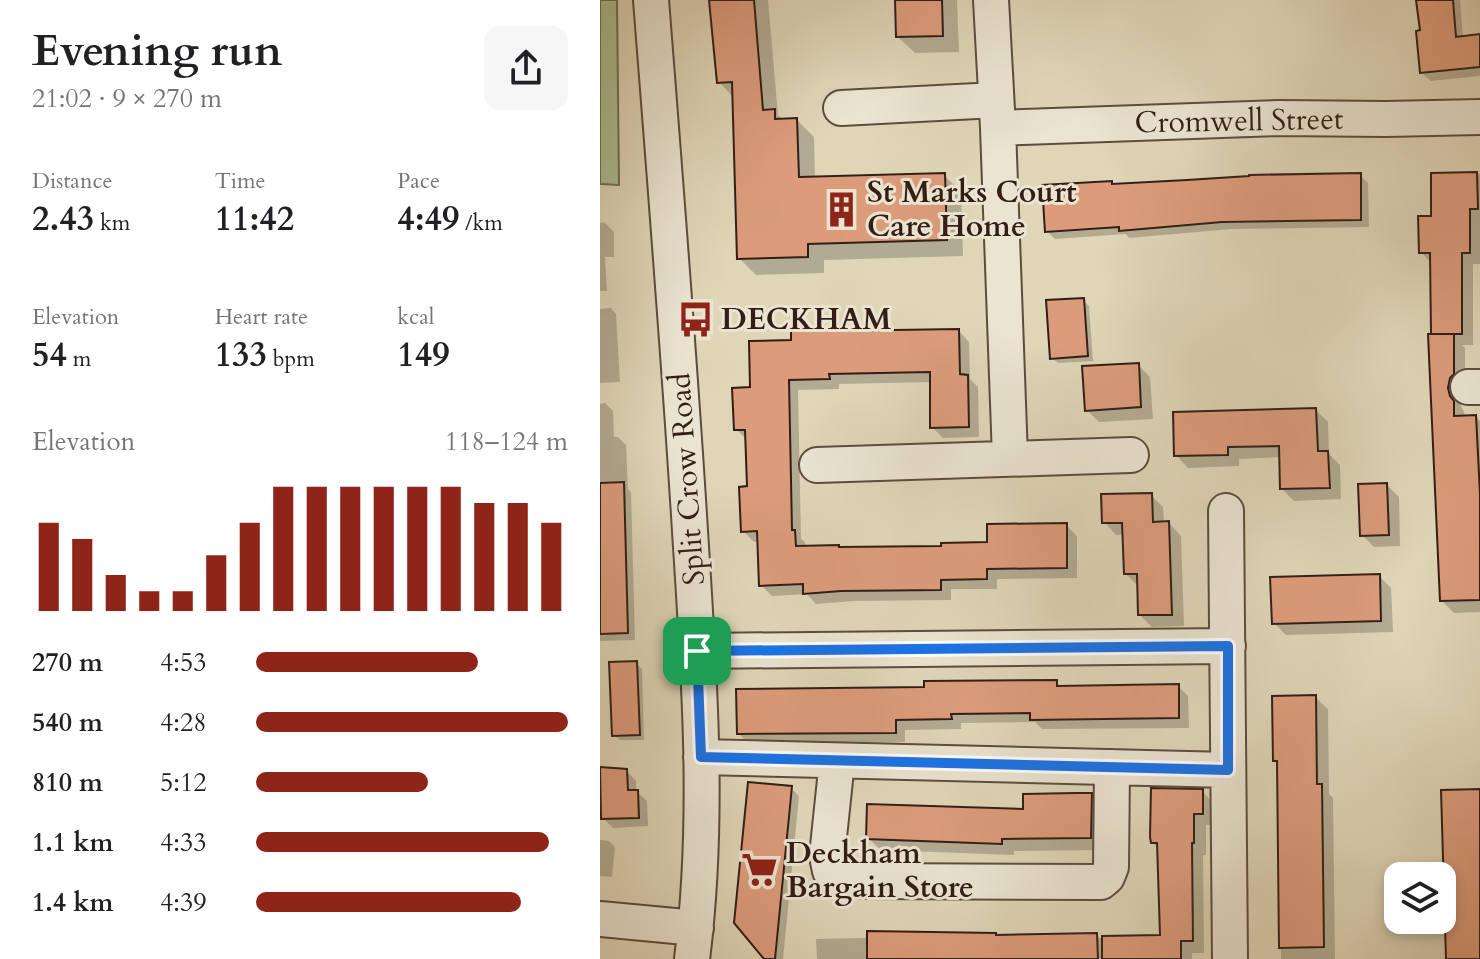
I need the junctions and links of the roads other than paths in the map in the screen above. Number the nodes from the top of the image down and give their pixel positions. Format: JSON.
{"nodes":[{"id":1,"x":651,"y":0,"type":"edge"},
{"id":2,"x":991,"y":0,"type":"edge"},
{"id":3,"x":841,"y":108,"type":"dead end"},
{"id":4,"x":997,"y":114,"type":"junction"},
{"id":5,"x":1480,"y":117,"type":"edge"},
{"id":6,"x":1131,"y":455,"type":"dead end"},
{"id":7,"x":1010,"y":458,"type":"junction"},
{"id":8,"x":817,"y":465,"type":"dead end"},
{"id":9,"x":1226,"y":511,"type":"dead end"},
{"id":10,"x":1228,"y":646,"type":"junction"},
{"id":11,"x":697,"y":651,"type":"junction"},
{"id":12,"x":701,"y":757,"type":"junction"},
{"id":13,"x":837,"y":761,"type":"junction"},
{"id":14,"x":1112,"y":767,"type":"junction"},
{"id":15,"x":1228,"y":770,"type":"junction"},
{"id":16,"x":600,"y":919,"type":"edge"},
{"id":17,"x":694,"y":944,"type":"edge"},
{"id":18,"x":1230,"y":959,"type":"edge"}],
"edges":[{"from":1,"to":11,"type":"street","name":"Split Crow Road"},
{"from":2,"to":4,"type":"street"},
{"from":3,"to":4,"type":"street","name":"Cromwell Street"},
{"from":4,"to":5,"type":"street","name":"Cromwell Street"},
{"from":4,"to":7,"type":"street"},
{"from":6,"to":7,"type":"street"},
{"from":7,"to":8,"type":"street"},
{"from":9,"to":10,"type":"street"},
{"from":10,"to":11,"type":"street"},
{"from":10,"to":15,"type":"street"},
{"from":11,"to":12,"type":"street","name":"Split Crow Road"},
{"from":12,"to":13,"type":"street"},
{"from":12,"to":17,"type":"street","name":"Split Crow Road"},
{"from":13,"to":14,"type":"street"},
{"from":13,"to":14,"type":"street"},
{"from":14,"to":15,"type":"street"},
{"from":15,"to":18,"type":"street"},
{"from":16,"to":17,"type":"street"}]}
